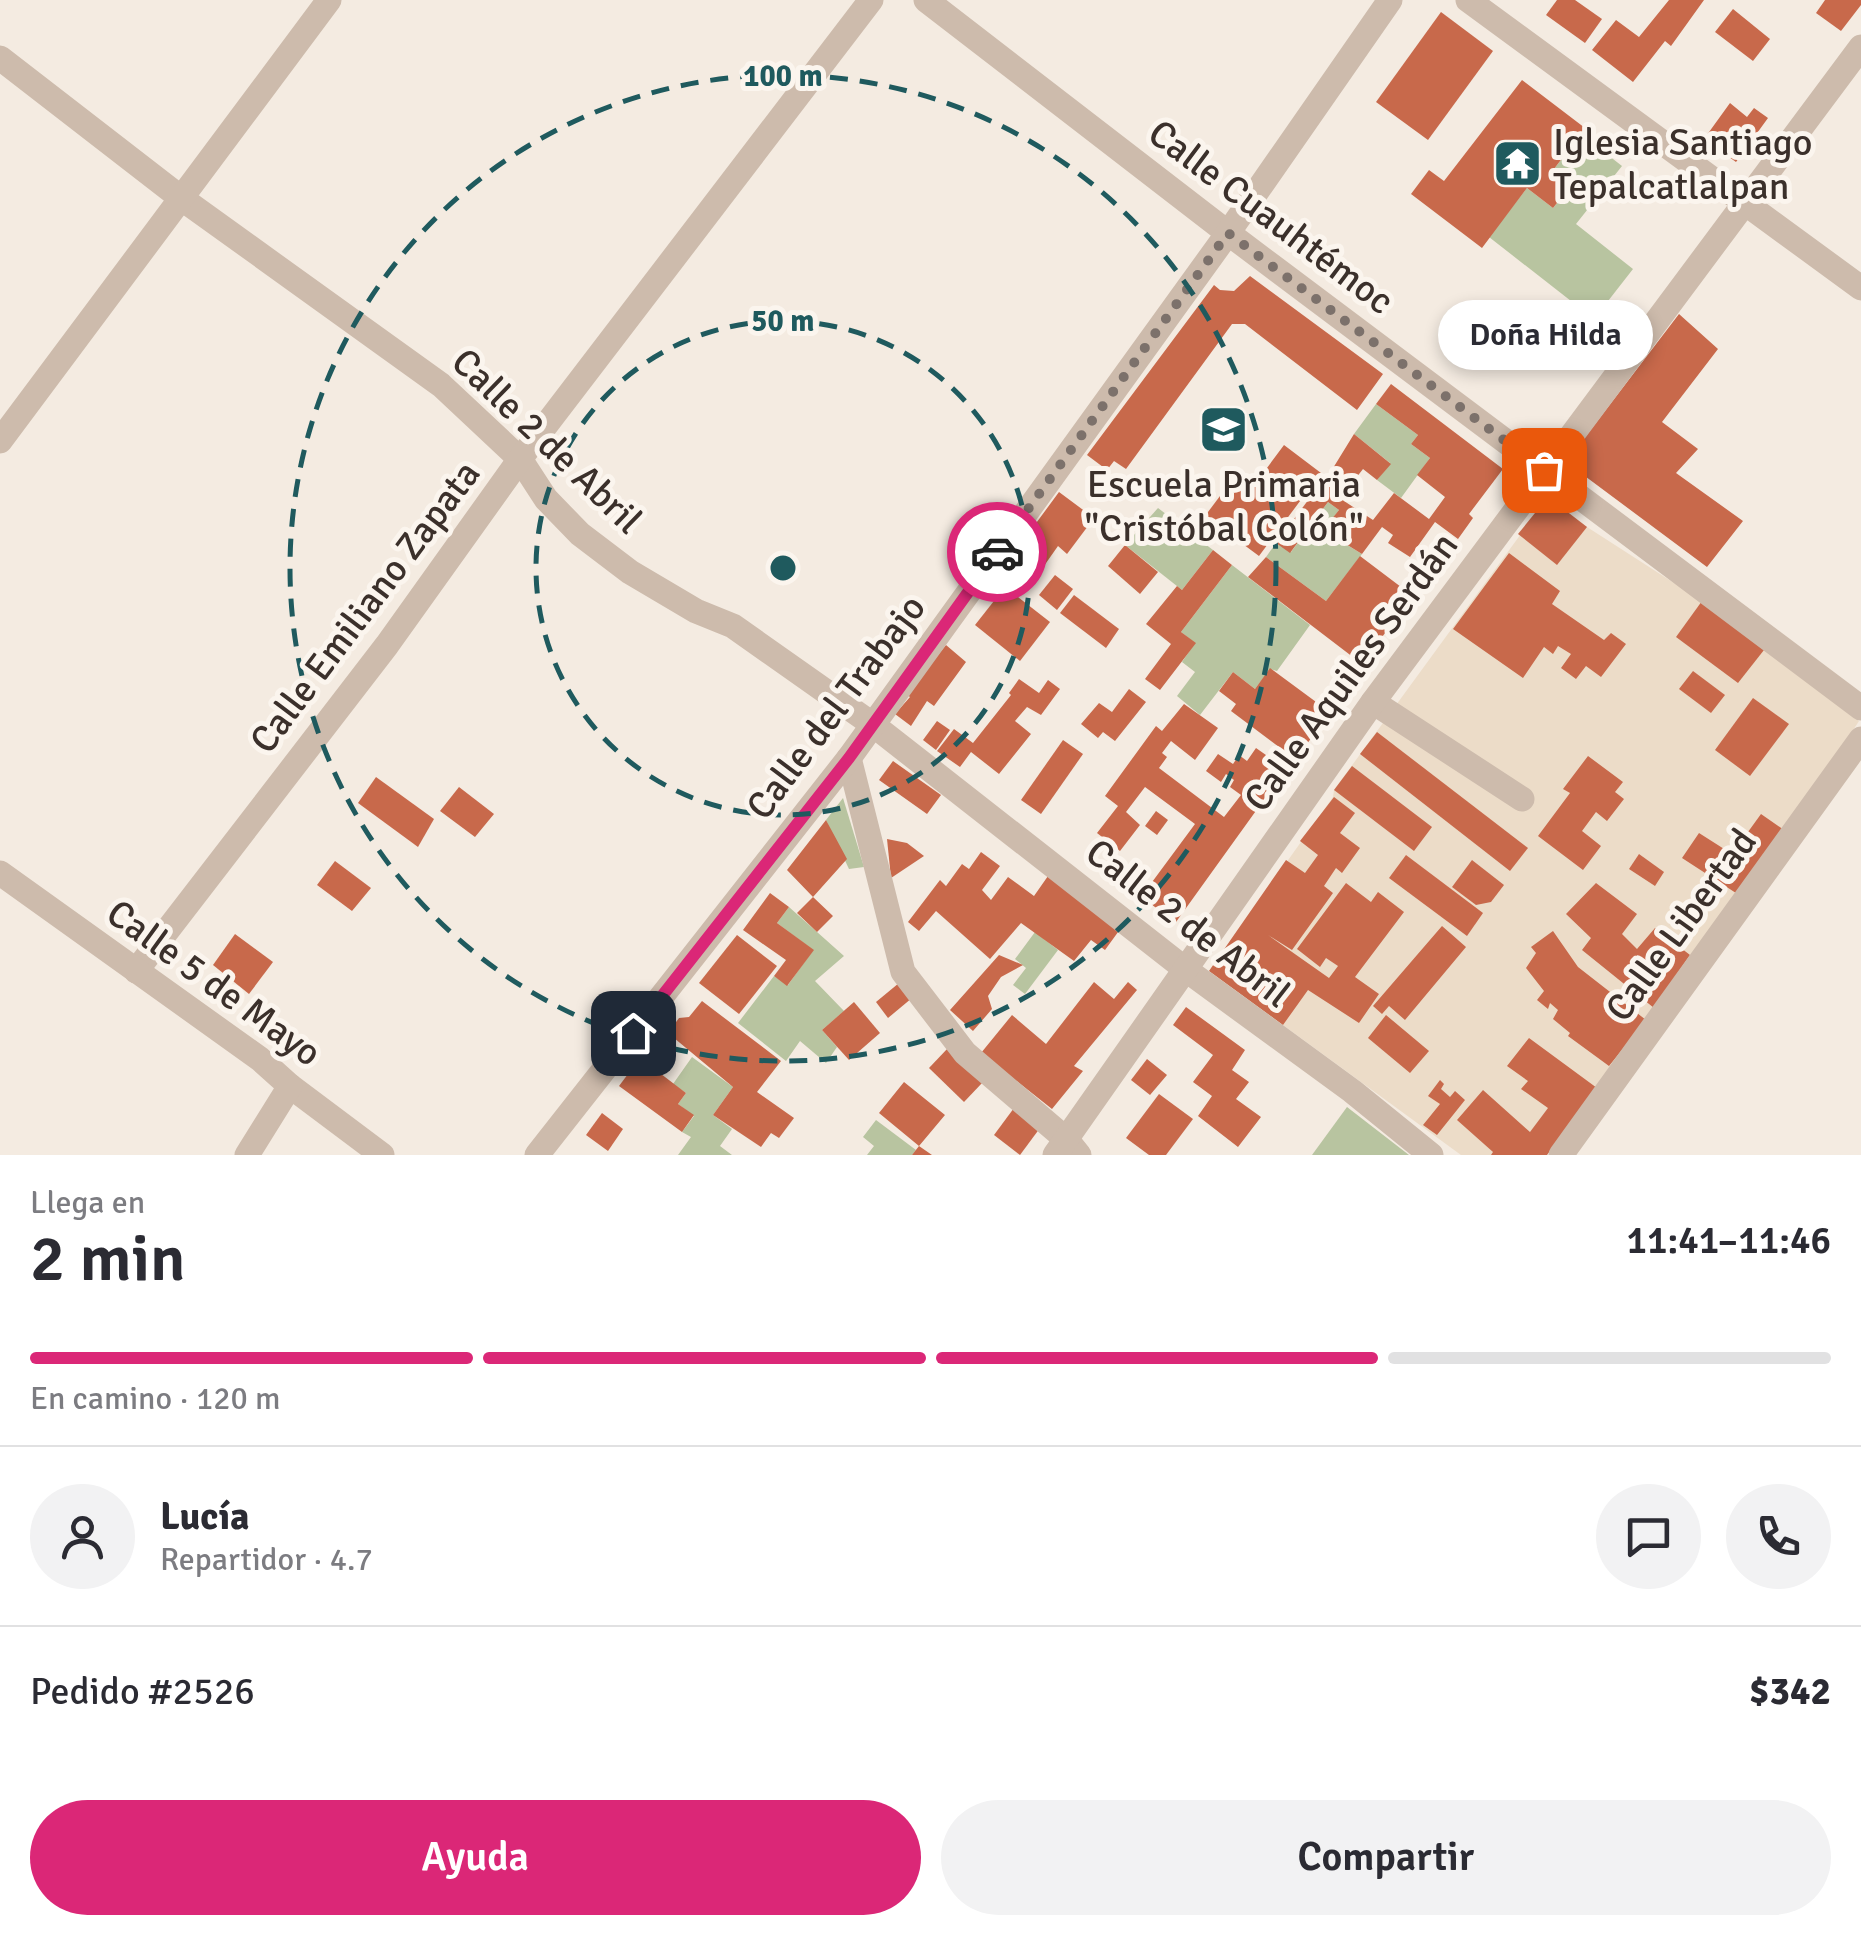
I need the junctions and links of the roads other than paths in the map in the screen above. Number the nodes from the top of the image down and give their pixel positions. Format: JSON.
{"nodes":[{"id":1,"x":329,"y":0,"type":"edge"},
{"id":2,"x":872,"y":0,"type":"edge"},
{"id":3,"x":926,"y":0,"type":"edge"},
{"id":4,"x":1390,"y":0,"type":"edge"},
{"id":5,"x":1468,"y":0,"type":"edge"},
{"id":6,"x":1861,"y":47,"type":"edge"},
{"id":7,"x":0,"y":58,"type":"edge"},
{"id":8,"x":180,"y":198,"type":"junction"},
{"id":9,"x":1743,"y":202,"type":"junction"},
{"id":10,"x":1228,"y":233,"type":"junction"},
{"id":11,"x":1861,"y":288,"type":"edge"},
{"id":12,"x":0,"y":441,"type":"edge"},
{"id":13,"x":520,"y":459,"type":"junction"},
{"id":14,"x":1544,"y":470,"type":"junction"},
{"id":15,"x":1373,"y":702,"type":"junction"},
{"id":16,"x":1861,"y":708,"type":"edge"},
{"id":17,"x":872,"y":724,"type":"junction"},
{"id":18,"x":1861,"y":739,"type":"edge"},
{"id":19,"x":849,"y":758,"type":"junction"},
{"id":20,"x":1522,"y":799,"type":"dead end"},
{"id":21,"x":0,"y":873,"type":"edge"},
{"id":22,"x":1184,"y":969,"type":"junction"},
{"id":23,"x":136,"y":971,"type":"junction"},
{"id":24,"x":290,"y":1086,"type":"junction"},
{"id":25,"x":1067,"y":1150,"type":"edge"},
{"id":26,"x":248,"y":1155,"type":"edge"},
{"id":27,"x":382,"y":1155,"type":"edge"},
{"id":28,"x":537,"y":1155,"type":"edge"},
{"id":29,"x":1431,"y":1155,"type":"edge"},
{"id":30,"x":1561,"y":1155,"type":"edge"}],
"edges":[{"from":1,"to":8,"type":"street"},
{"from":2,"to":13,"type":"street","name":"Calle Emiliano Zapata"},
{"from":3,"to":10,"type":"street","name":"Calle Cuauhtémoc"},
{"from":4,"to":10,"type":"street","name":"Calle del Trabajo"},
{"from":5,"to":9,"type":"street"},
{"from":6,"to":9,"type":"street","name":"Calle Aquiles Serdán"},
{"from":7,"to":8,"type":"street","name":"Calle 2 de Abril"},
{"from":8,"to":12,"type":"street"},
{"from":8,"to":13,"type":"street","name":"Calle 2 de Abril"},
{"from":9,"to":11,"type":"street"},
{"from":9,"to":14,"type":"street","name":"Calle Aquiles Serdán"},
{"from":10,"to":14,"type":"street","name":"Calle Cuauhtémoc"},
{"from":10,"to":17,"type":"street","name":"Calle del Trabajo"},
{"from":13,"to":17,"type":"street","name":"Calle 2 de Abril"},
{"from":13,"to":23,"type":"street","name":"Calle Emiliano Zapata"},
{"from":14,"to":15,"type":"street","name":"Calle Aquiles Serdán"},
{"from":14,"to":16,"type":"street","name":"Calle Cuauhtémoc"},
{"from":15,"to":20,"type":"street"},
{"from":15,"to":22,"type":"street","name":"Calle Aquiles Serdán"},
{"from":17,"to":19,"type":"street","name":"Calle del Trabajo"},
{"from":17,"to":22,"type":"street","name":"Calle 2 de Abril"},
{"from":18,"to":30,"type":"street","name":"Calle Libertad"},
{"from":19,"to":25,"type":"street"},
{"from":19,"to":28,"type":"street","name":"Calle del Trabajo"},
{"from":21,"to":23,"type":"street","name":"Calle 5 de Mayo"},
{"from":22,"to":25,"type":"street","name":"Calle Aquiles Serdán"},
{"from":22,"to":29,"type":"street","name":"Calle 2 de Abril"},
{"from":23,"to":24,"type":"street","name":"Calle 5 de Mayo"},
{"from":24,"to":26,"type":"street"},
{"from":24,"to":27,"type":"street","name":"Calle 5 de Mayo"}]}
